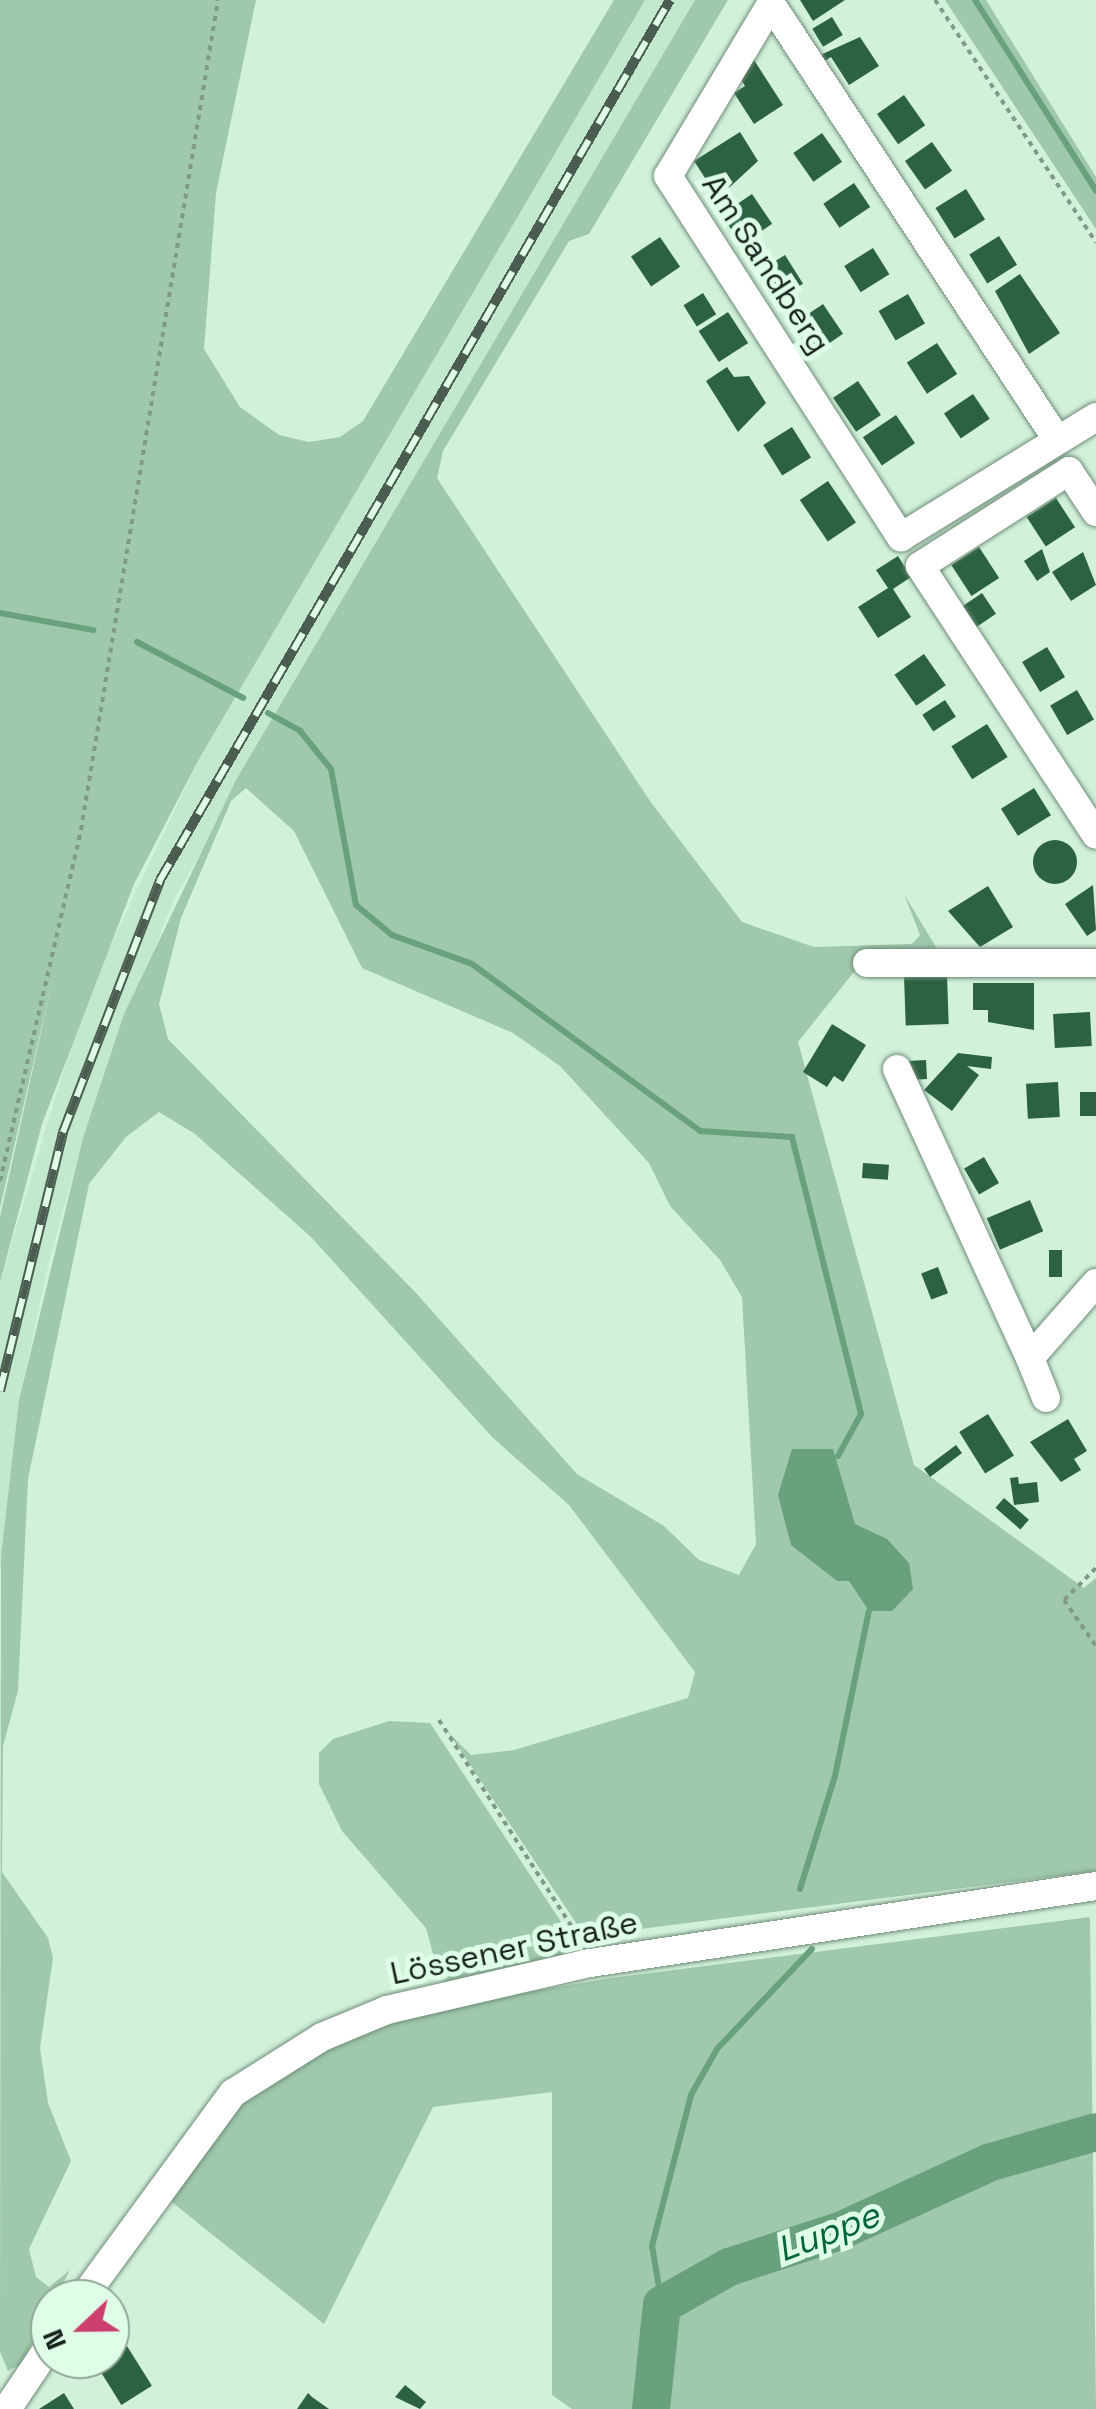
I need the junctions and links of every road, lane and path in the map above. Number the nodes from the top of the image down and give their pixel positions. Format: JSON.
{"nodes":[{"id":1,"x":218,"y":0,"type":"edge"},
{"id":2,"x":936,"y":0,"type":"edge"},
{"id":3,"x":1096,"y":242,"type":"edge"},
{"id":4,"x":1096,"y":418,"type":"edge"},
{"id":5,"x":1050,"y":441,"type":"junction"},
{"id":6,"x":1064,"y":474,"type":"junction"},
{"id":7,"x":1096,"y":512,"type":"edge"},
{"id":8,"x":901,"y":537,"type":"junction"},
{"id":9,"x":920,"y":566,"type":"junction"},
{"id":10,"x":1096,"y":835,"type":"edge"},
{"id":11,"x":867,"y":963,"type":"dead end"},
{"id":12,"x":1096,"y":963,"type":"edge"},
{"id":13,"x":897,"y":1069,"type":"dead end"},
{"id":14,"x":0,"y":1181,"type":"edge"},
{"id":15,"x":1096,"y":1284,"type":"edge"},
{"id":16,"x":1030,"y":1358,"type":"junction"},
{"id":17,"x":1046,"y":1398,"type":"dead end"},
{"id":18,"x":1096,"y":1568,"type":"edge"},
{"id":19,"x":1096,"y":1646,"type":"edge"},
{"id":20,"x":439,"y":1720,"type":"dead end"},
{"id":21,"x":1096,"y":1886,"type":"edge"},
{"id":22,"x":571,"y":1926,"type":"dead end"},
{"id":23,"x":97,"y":2279,"type":"edge"},
{"id":24,"x":30,"y":2375,"type":"edge"},
{"id":25,"x":7,"y":2409,"type":"edge"}],
"edges":[{"from":1,"to":14,"type":"path"},
{"from":2,"to":3,"type":"path"},
{"from":4,"to":5,"type":"street"},
{"from":5,"to":6,"type":"street"},
{"from":5,"to":8,"type":"street"},
{"from":5,"to":8,"type":"street","name":"Am Sandberg"},
{"from":6,"to":7,"type":"street"},
{"from":6,"to":9,"type":"street"},
{"from":8,"to":9,"type":"street"},
{"from":9,"to":10,"type":"street"},
{"from":11,"to":12,"type":"street"},
{"from":13,"to":16,"type":"street"},
{"from":15,"to":16,"type":"street"},
{"from":16,"to":17,"type":"street"},
{"from":18,"to":19,"type":"path"},
{"from":20,"to":22,"type":"path"},
{"from":21,"to":23,"type":"street","name":"Lössener Straße"},
{"from":24,"to":25,"type":"street"}]}
